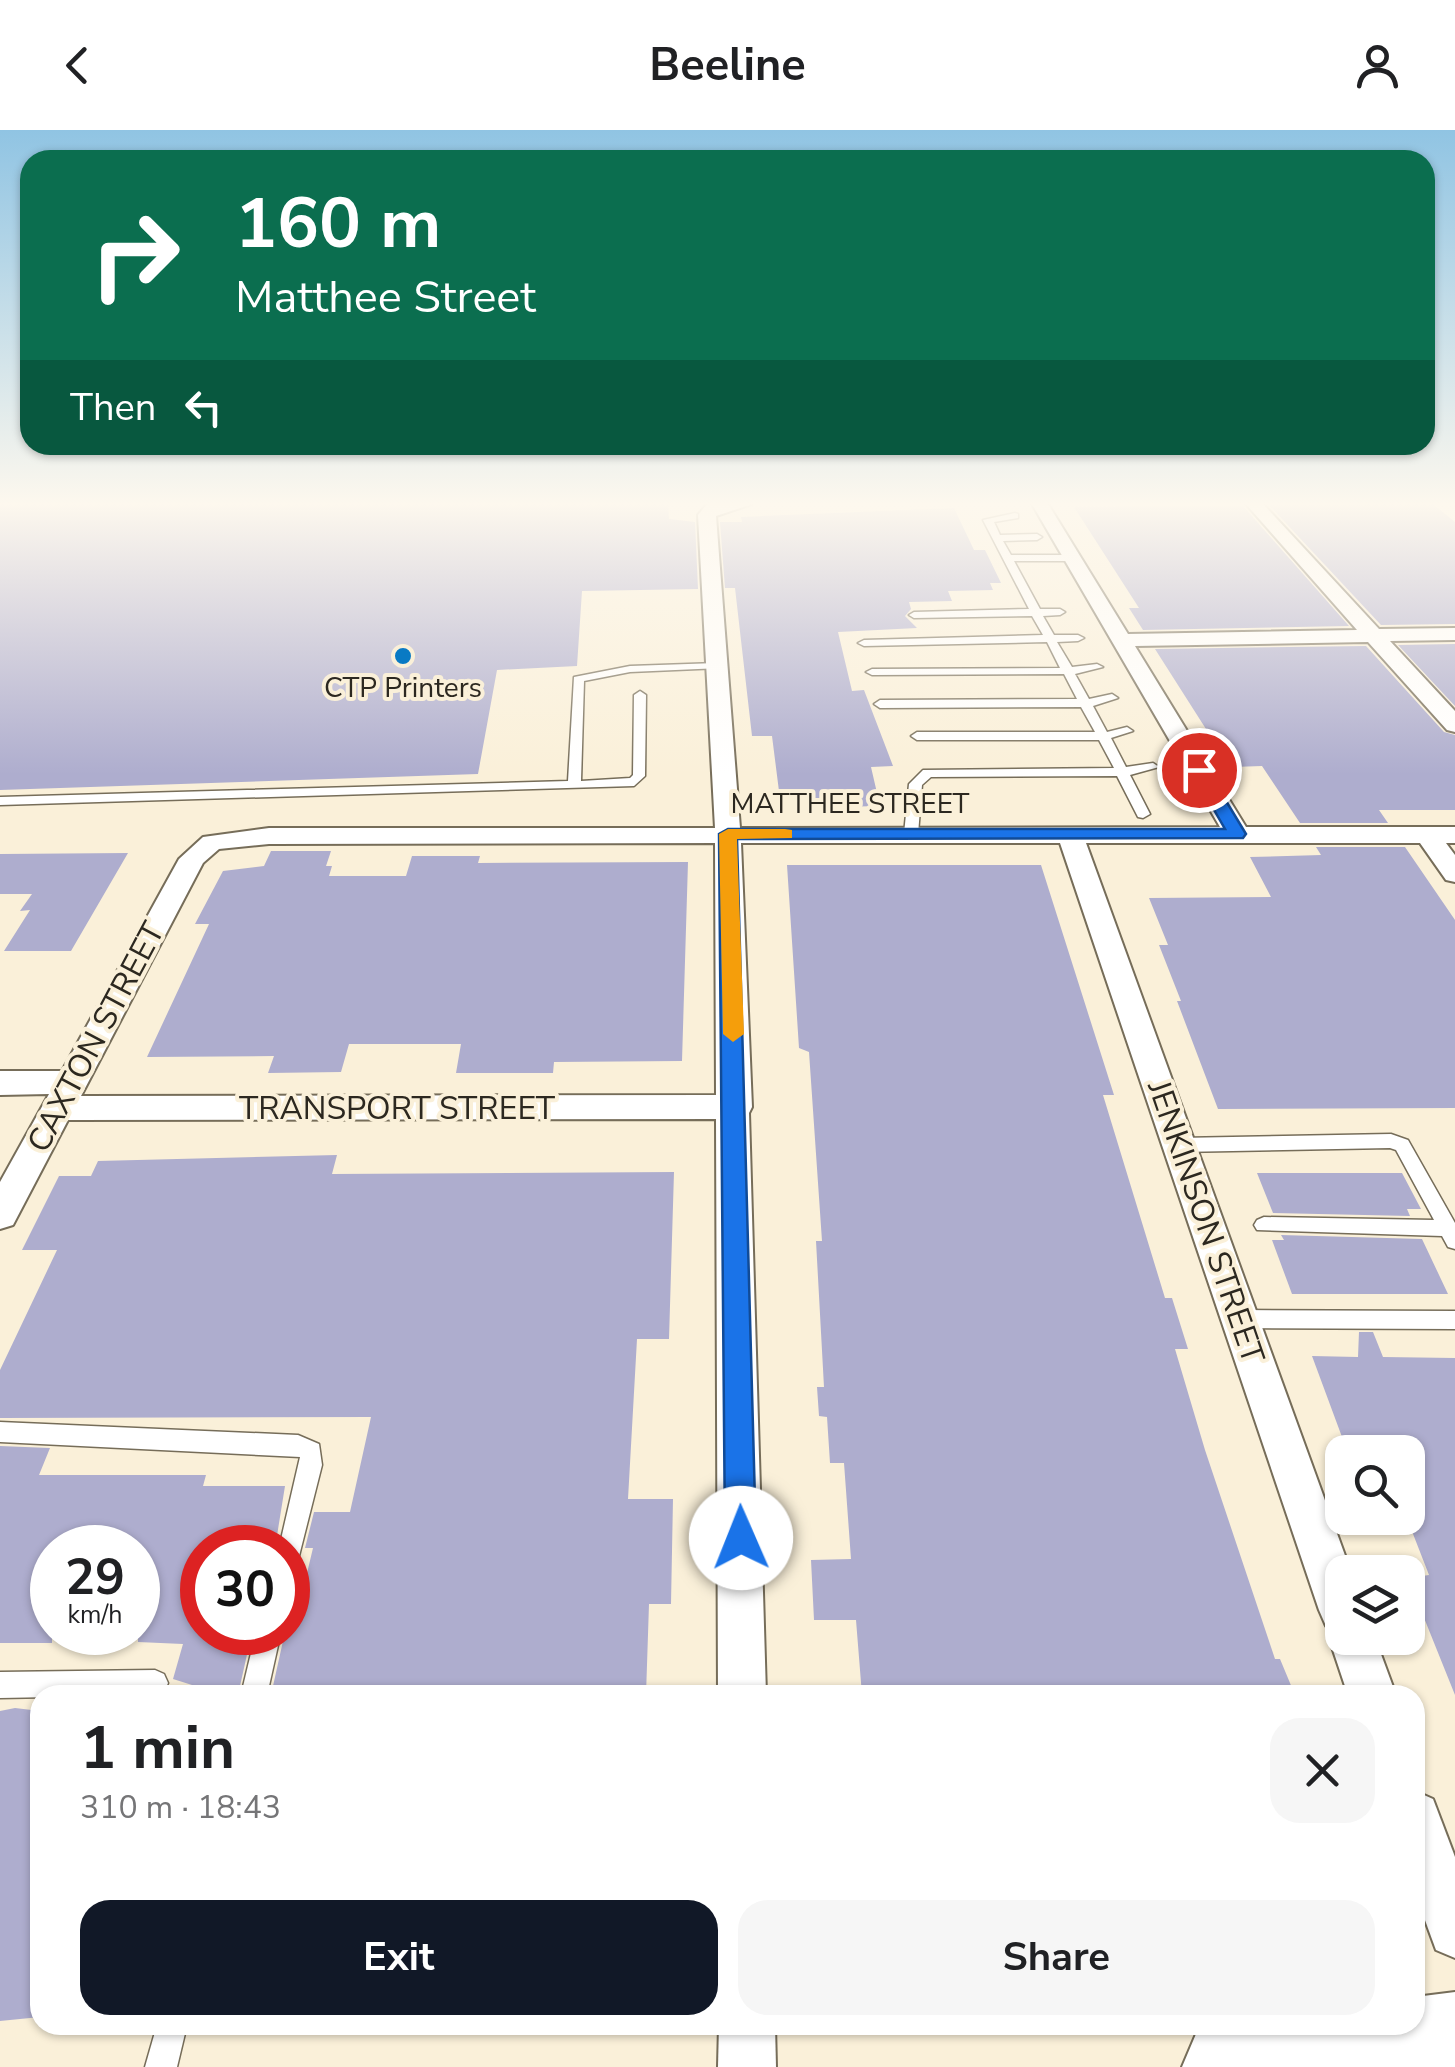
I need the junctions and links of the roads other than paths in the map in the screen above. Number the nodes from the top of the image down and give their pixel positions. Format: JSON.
{"nodes":[{"id":1,"x":712,"y":594,"type":"edge"},
{"id":2,"x":1024,"y":594,"type":"edge"},
{"id":3,"x":1096,"y":594,"type":"edge"},
{"id":4,"x":1336,"y":594,"type":"edge"},
{"id":5,"x":1060,"y":612,"type":"dead end"},
{"id":6,"x":914,"y":615,"type":"dead end"},
{"id":7,"x":1035,"y":616,"type":"junction"},
{"id":8,"x":1455,"y":634,"type":"edge"},
{"id":9,"x":1374,"y":636,"type":"junction"},
{"id":10,"x":1078,"y":638,"type":"dead end"},
{"id":11,"x":1124,"y":640,"type":"junction"},
{"id":12,"x":1052,"y":642,"type":"junction"},
{"id":13,"x":864,"y":643,"type":"dead end"},
{"id":14,"x":1098,"y":667,"type":"dead end"},
{"id":15,"x":717,"y":671,"type":"junction"},
{"id":16,"x":1072,"y":671,"type":"junction"},
{"id":17,"x":872,"y":672,"type":"dead end"},
{"id":18,"x":640,"y":695,"type":"dead end"},
{"id":19,"x":1112,"y":698,"type":"dead end"},
{"id":20,"x":1088,"y":703,"type":"junction"},
{"id":21,"x":880,"y":704,"type":"dead end"},
{"id":22,"x":1455,"y":724,"type":"edge"},
{"id":23,"x":1126,"y":731,"type":"dead end"},
{"id":24,"x":917,"y":736,"type":"dead end"},
{"id":25,"x":1104,"y":736,"type":"junction"},
{"id":26,"x":1153,"y":767,"type":"dead end"},
{"id":27,"x":1122,"y":772,"type":"junction"},
{"id":28,"x":574,"y":784,"type":"junction"},
{"id":29,"x":0,"y":802,"type":"edge"},
{"id":30,"x":1143,"y":814,"type":"dead end"},
{"id":31,"x":728,"y":834,"type":"junction"},
{"id":32,"x":912,"y":834,"type":"junction"},
{"id":33,"x":1070,"y":834,"type":"junction"},
{"id":34,"x":1237,"y":834,"type":"junction"},
{"id":35,"x":1427,"y":836,"type":"junction"},
{"id":36,"x":1455,"y":836,"type":"edge"},
{"id":37,"x":192,"y":858,"type":"joint"},
{"id":38,"x":1455,"y":874,"type":"edge"},
{"id":39,"x":0,"y":1083,"type":"edge"},
{"id":40,"x":65,"y":1095,"type":"junction"},
{"id":41,"x":736,"y":1107,"type":"junction"},
{"id":42,"x":1179,"y":1145,"type":"junction"},
{"id":43,"x":0,"y":1215,"type":"edge"},
{"id":44,"x":1264,"y":1225,"type":"dead end"},
{"id":45,"x":1452,"y":1234,"type":"edge"},
{"id":46,"x":1241,"y":1319,"type":"junction"},
{"id":47,"x":1455,"y":1320,"type":"edge"},
{"id":48,"x":0,"y":1432,"type":"edge"},
{"id":49,"x":296,"y":1525,"type":"edge"},
{"id":50,"x":1325,"y":1561,"type":"edge"},
{"id":51,"x":264,"y":1655,"type":"edge"},
{"id":52,"x":1358,"y":1655,"type":"edge"},
{"id":53,"x":155,"y":1683,"type":"dead end"},
{"id":54,"x":0,"y":1685,"type":"edge"},
{"id":55,"x":256,"y":1685,"type":"edge"},
{"id":56,"x":742,"y":1685,"type":"edge"},
{"id":57,"x":1368,"y":1685,"type":"edge"},
{"id":58,"x":1425,"y":1846,"type":"edge"},
{"id":59,"x":1455,"y":1931,"type":"edge"},
{"id":60,"x":169,"y":2035,"type":"edge"},
{"id":61,"x":746,"y":2035,"type":"edge"},
{"id":62,"x":1455,"y":2038,"type":"edge"},
{"id":63,"x":161,"y":2067,"type":"edge"},
{"id":64,"x":747,"y":2067,"type":"edge"},
{"id":65,"x":1229,"y":2067,"type":"edge"}],
"edges":[{"from":1,"to":15,"type":"street"},
{"from":2,"to":7,"type":"lane"},
{"from":3,"to":11,"type":"street"},
{"from":4,"to":9,"type":"street"},
{"from":5,"to":7,"type":"lane"},
{"from":6,"to":7,"type":"lane"},
{"from":7,"to":12,"type":"lane"},
{"from":8,"to":9,"type":"street"},
{"from":9,"to":11,"type":"street"},
{"from":9,"to":22,"type":"street"},
{"from":10,"to":12,"type":"lane"},
{"from":11,"to":34,"type":"street"},
{"from":12,"to":13,"type":"lane"},
{"from":12,"to":16,"type":"lane"},
{"from":14,"to":16,"type":"lane"},
{"from":15,"to":28,"type":"lane"},
{"from":15,"to":31,"type":"street"},
{"from":16,"to":17,"type":"lane"},
{"from":16,"to":20,"type":"lane"},
{"from":18,"to":28,"type":"lane"},
{"from":19,"to":20,"type":"lane"},
{"from":20,"to":21,"type":"lane"},
{"from":20,"to":25,"type":"lane"},
{"from":23,"to":25,"type":"lane"},
{"from":24,"to":25,"type":"lane"},
{"from":25,"to":27,"type":"lane"},
{"from":26,"to":27,"type":"lane"},
{"from":27,"to":30,"type":"lane"},
{"from":27,"to":32,"type":"lane"},
{"from":28,"to":29,"type":"lane"},
{"from":31,"to":32,"type":"street","name":"MATTHEE STREET"},
{"from":31,"to":37,"type":"street","name":"MATTHEE STREET"},
{"from":31,"to":41,"type":"street"},
{"from":32,"to":33,"type":"street","name":"MATTHEE STREET"},
{"from":33,"to":34,"type":"street","name":"MATTHEE STREET"},
{"from":33,"to":42,"type":"street","name":"JENKINSON STREET"},
{"from":34,"to":35,"type":"street","name":"MATTHEE STREET"},
{"from":35,"to":36,"type":"street","name":"MATTHEE STREET"},
{"from":35,"to":38,"type":"street"},
{"from":37,"to":40,"type":"street","name":"CAXTON STREET"},
{"from":39,"to":40,"type":"street","name":"TRANSPORT STREET"},
{"from":40,"to":41,"type":"street","name":"TRANSPORT STREET"},
{"from":40,"to":43,"type":"street","name":"CAXTON STREET"},
{"from":41,"to":56,"type":"street"},
{"from":42,"to":45,"type":"lane"},
{"from":42,"to":46,"type":"street","name":"JENKINSON STREET"},
{"from":44,"to":45,"type":"lane"},
{"from":46,"to":47,"type":"lane"},
{"from":46,"to":50,"type":"street","name":"JENKINSON STREET"},
{"from":48,"to":49,"type":"lane"},
{"from":51,"to":55,"type":"lane"},
{"from":52,"to":57,"type":"street"},
{"from":53,"to":54,"type":"lane"},
{"from":58,"to":59,"type":"street"},
{"from":60,"to":63,"type":"lane"},
{"from":61,"to":64,"type":"street"},
{"from":62,"to":65,"type":"main road"}]}
